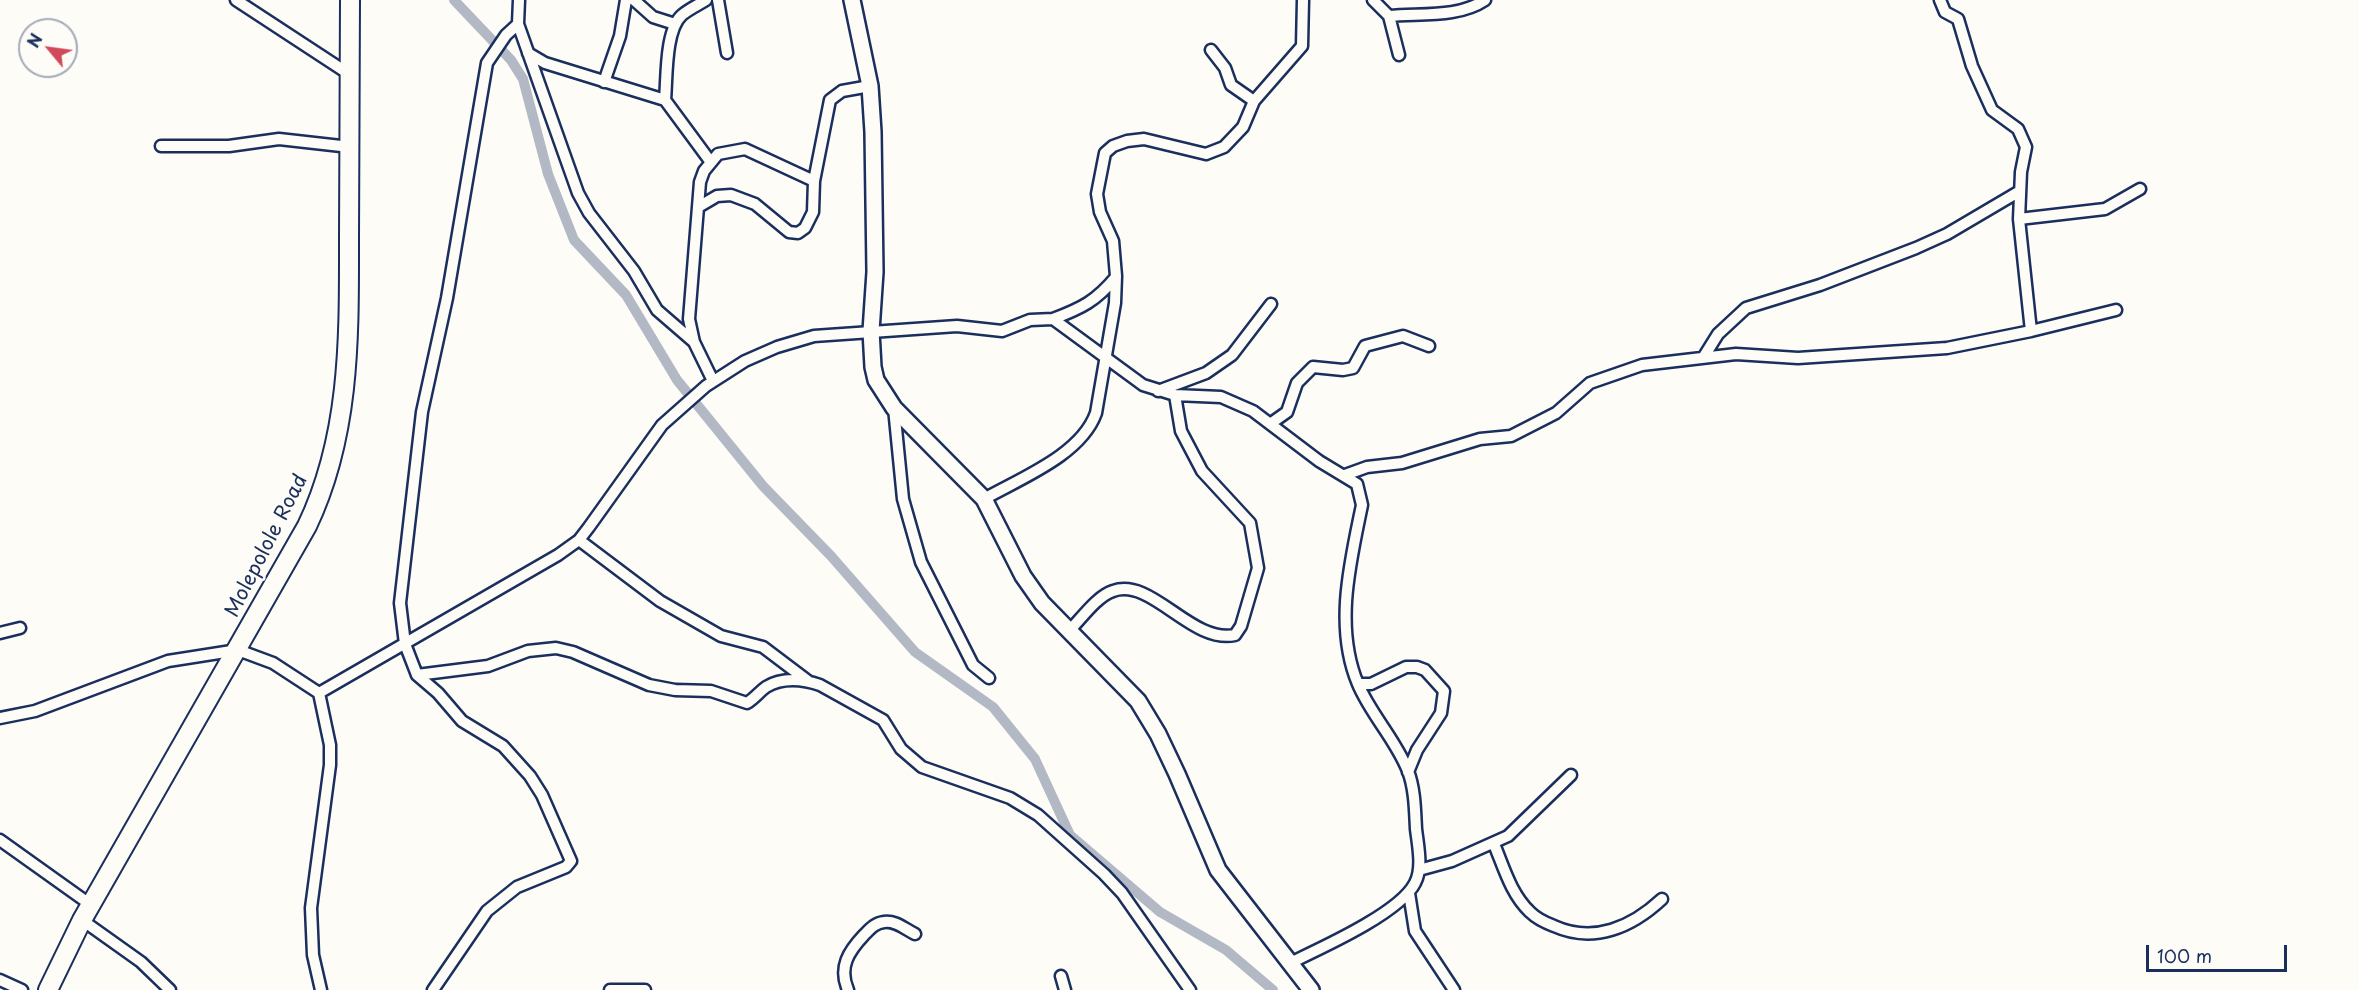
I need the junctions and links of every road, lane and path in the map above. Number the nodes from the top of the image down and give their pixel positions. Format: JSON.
{"nodes":[{"id":1,"x":236,"y":0,"type":"edge"},
{"id":2,"x":350,"y":0,"type":"edge"},
{"id":3,"x":519,"y":0,"type":"edge"},
{"id":4,"x":626,"y":0,"type":"edge"},
{"id":5,"x":634,"y":0,"type":"edge"},
{"id":6,"x":706,"y":0,"type":"edge"},
{"id":7,"x":718,"y":0,"type":"edge"},
{"id":8,"x":852,"y":0,"type":"edge"},
{"id":9,"x":1303,"y":0,"type":"edge"},
{"id":10,"x":1373,"y":0,"type":"edge"},
{"id":11,"x":1485,"y":0,"type":"edge"},
{"id":12,"x":1940,"y":0,"type":"edge"},
{"id":13,"x":1389,"y":16,"type":"junction"},
{"id":14,"x":518,"y":24,"type":"junction"},
{"id":15,"x":675,"y":24,"type":"junction"},
{"id":16,"x":1211,"y":50,"type":"dead end"},
{"id":17,"x":528,"y":53,"type":"junction"},
{"id":18,"x":728,"y":53,"type":"dead end"},
{"id":19,"x":1399,"y":55,"type":"dead end"},
{"id":20,"x":349,"y":74,"type":"junction"},
{"id":21,"x":604,"y":82,"type":"junction"},
{"id":22,"x":870,"y":86,"type":"junction"},
{"id":23,"x":665,"y":100,"type":"junction"},
{"id":24,"x":1254,"y":101,"type":"junction"},
{"id":25,"x":161,"y":146,"type":"dead end"},
{"id":26,"x":350,"y":147,"type":"junction"},
{"id":27,"x":710,"y":161,"type":"junction"},
{"id":28,"x":814,"y":181,"type":"junction"},
{"id":29,"x":2140,"y":189,"type":"dead end"},
{"id":30,"x":2020,"y":191,"type":"junction"},
{"id":31,"x":700,"y":206,"type":"junction"},
{"id":32,"x":2019,"y":219,"type":"junction"},
{"id":33,"x":1116,"y":276,"type":"junction"},
{"id":34,"x":1271,"y":304,"type":"dead end"},
{"id":35,"x":2116,"y":310,"type":"dead end"},
{"id":36,"x":1053,"y":319,"type":"junction"},
{"id":37,"x":872,"y":331,"type":"junction"},
{"id":38,"x":2031,"y":332,"type":"junction"},
{"id":39,"x":694,"y":342,"type":"junction"},
{"id":40,"x":1429,"y":346,"type":"dead end"},
{"id":41,"x":1104,"y":357,"type":"junction"},
{"id":42,"x":1703,"y":358,"type":"junction"},
{"id":43,"x":710,"y":384,"type":"junction"},
{"id":44,"x":1158,"y":391,"type":"junction"},
{"id":45,"x":1175,"y":395,"type":"junction"},
{"id":46,"x":894,"y":408,"type":"junction"},
{"id":47,"x":1270,"y":424,"type":"junction"},
{"id":48,"x":1345,"y":475,"type":"junction"},
{"id":49,"x":984,"y":499,"type":"junction"},
{"id":50,"x":579,"y":540,"type":"junction"},
{"id":51,"x":20,"y":628,"type":"dead end"},
{"id":52,"x":1069,"y":632,"type":"junction"},
{"id":53,"x":0,"y":633,"type":"edge"},
{"id":54,"x":405,"y":644,"type":"junction"},
{"id":55,"x":238,"y":650,"type":"junction"},
{"id":56,"x":417,"y":675,"type":"junction"},
{"id":57,"x":990,"y":678,"type":"dead end"},
{"id":58,"x":808,"y":681,"type":"junction"},
{"id":59,"x":1358,"y":684,"type":"junction"},
{"id":60,"x":319,"y":693,"type":"junction"},
{"id":61,"x":0,"y":718,"type":"edge"},
{"id":62,"x":1408,"y":772,"type":"junction"},
{"id":63,"x":1571,"y":775,"type":"dead end"},
{"id":64,"x":0,"y":840,"type":"edge"},
{"id":65,"x":1494,"y":844,"type":"junction"},
{"id":66,"x":1419,"y":870,"type":"junction"},
{"id":67,"x":1409,"y":893,"type":"junction"},
{"id":68,"x":1662,"y":899,"type":"dead end"},
{"id":69,"x":87,"y":912,"type":"junction"},
{"id":70,"x":915,"y":934,"type":"dead end"},
{"id":71,"x":1290,"y":963,"type":"junction"},
{"id":72,"x":1061,"y":976,"type":"dead end"},
{"id":73,"x":0,"y":980,"type":"edge"},
{"id":74,"x":22,"y":990,"type":"edge"},
{"id":75,"x":48,"y":990,"type":"edge"},
{"id":76,"x":170,"y":990,"type":"edge"},
{"id":77,"x":321,"y":990,"type":"edge"},
{"id":78,"x":434,"y":990,"type":"edge"},
{"id":79,"x":610,"y":990,"type":"edge"},
{"id":80,"x":645,"y":990,"type":"edge"},
{"id":81,"x":848,"y":990,"type":"edge"},
{"id":82,"x":1065,"y":990,"type":"edge"},
{"id":83,"x":1190,"y":990,"type":"edge"},
{"id":84,"x":1311,"y":990,"type":"edge"},
{"id":85,"x":1454,"y":990,"type":"edge"}],
"edges":[{"from":1,"to":20,"type":"street"},
{"from":2,"to":20,"type":"main road","name":"Molepolole Road"},
{"from":3,"to":14,"type":"street"},
{"from":4,"to":21,"type":"street"},
{"from":5,"to":15,"type":"street"},
{"from":6,"to":15,"type":"street"},
{"from":7,"to":18,"type":"street"},
{"from":8,"to":22,"type":"street"},
{"from":9,"to":24,"type":"street"},
{"from":10,"to":13,"type":"street"},
{"from":11,"to":13,"type":"street"},
{"from":12,"to":30,"type":"street"},
{"from":13,"to":19,"type":"street"},
{"from":14,"to":17,"type":"street"},
{"from":14,"to":54,"type":"street"},
{"from":15,"to":23,"type":"street"},
{"from":16,"to":24,"type":"street"},
{"from":17,"to":21,"type":"street"},
{"from":17,"to":39,"type":"street"},
{"from":20,"to":26,"type":"main road","name":"Molepolole Road"},
{"from":21,"to":23,"type":"street"},
{"from":22,"to":28,"type":"street"},
{"from":22,"to":37,"type":"street"},
{"from":23,"to":27,"type":"street"},
{"from":24,"to":33,"type":"street"},
{"from":25,"to":26,"type":"street"},
{"from":26,"to":55,"type":"main road","name":"Molepolole Road"},
{"from":27,"to":28,"type":"street"},
{"from":27,"to":31,"type":"street"},
{"from":28,"to":31,"type":"street"},
{"from":29,"to":32,"type":"street"},
{"from":30,"to":32,"type":"street"},
{"from":30,"to":42,"type":"street"},
{"from":31,"to":39,"type":"street"},
{"from":32,"to":38,"type":"street"},
{"from":33,"to":36,"type":"street"},
{"from":33,"to":41,"type":"street"},
{"from":34,"to":44,"type":"street"},
{"from":35,"to":38,"type":"street"},
{"from":36,"to":37,"type":"street"},
{"from":36,"to":41,"type":"street"},
{"from":37,"to":43,"type":"street"},
{"from":37,"to":46,"type":"street"},
{"from":38,"to":42,"type":"street"},
{"from":39,"to":43,"type":"street"},
{"from":40,"to":47,"type":"street"},
{"from":41,"to":44,"type":"street"},
{"from":41,"to":49,"type":"street"},
{"from":42,"to":48,"type":"street"},
{"from":43,"to":50,"type":"street"},
{"from":44,"to":45,"type":"street"},
{"from":45,"to":47,"type":"street"},
{"from":45,"to":52,"type":"street"},
{"from":46,"to":49,"type":"street"},
{"from":46,"to":57,"type":"street"},
{"from":47,"to":48,"type":"street"},
{"from":48,"to":59,"type":"street"},
{"from":49,"to":52,"type":"street"},
{"from":50,"to":54,"type":"street"},
{"from":50,"to":58,"type":"street"},
{"from":51,"to":53,"type":"street"},
{"from":52,"to":71,"type":"street"},
{"from":54,"to":56,"type":"street"},
{"from":54,"to":60,"type":"street"},
{"from":55,"to":60,"type":"street"},
{"from":55,"to":61,"type":"street"},
{"from":55,"to":69,"type":"main road","name":"Molepolole Road"},
{"from":56,"to":58,"type":"street"},
{"from":56,"to":78,"type":"street"},
{"from":58,"to":83,"type":"street"},
{"from":59,"to":62,"type":"street"},
{"from":59,"to":62,"type":"street"},
{"from":60,"to":77,"type":"street"},
{"from":62,"to":66,"type":"street"},
{"from":63,"to":65,"type":"street"},
{"from":64,"to":69,"type":"street"},
{"from":65,"to":66,"type":"street"},
{"from":65,"to":68,"type":"street"},
{"from":66,"to":67,"type":"street"},
{"from":67,"to":71,"type":"street"},
{"from":67,"to":85,"type":"street"},
{"from":69,"to":75,"type":"main road","name":"Molepolole Road"},
{"from":69,"to":76,"type":"street"},
{"from":70,"to":81,"type":"street"},
{"from":71,"to":84,"type":"street"},
{"from":72,"to":82,"type":"street"},
{"from":73,"to":74,"type":"street"},
{"from":79,"to":80,"type":"street"}]}
